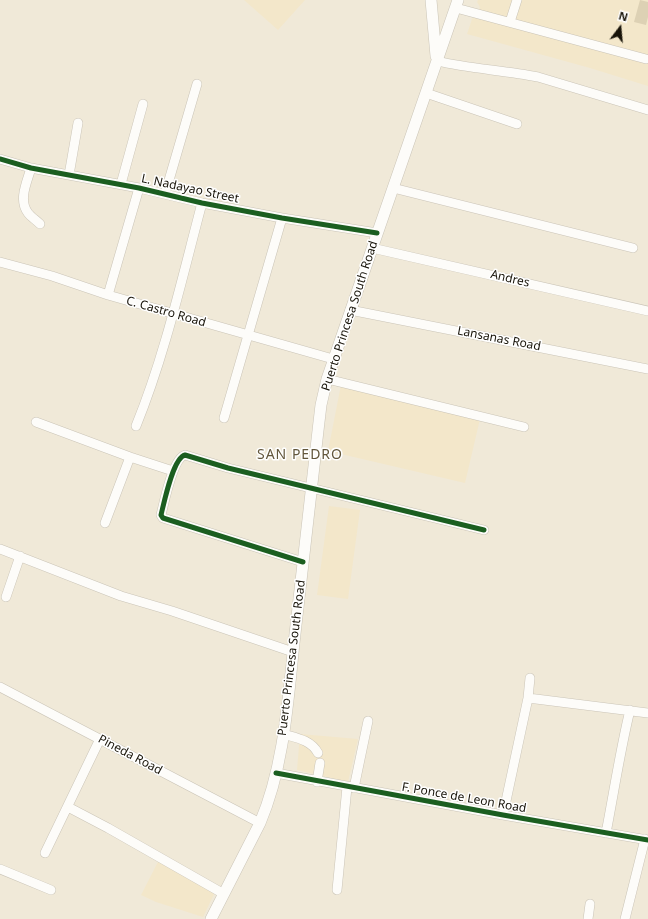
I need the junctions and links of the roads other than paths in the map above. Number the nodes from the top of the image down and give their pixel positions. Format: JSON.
{"nodes":[{"id":1,"x":431,"y":0,"type":"edge"},
{"id":2,"x":516,"y":0,"type":"edge"},
{"id":3,"x":454,"y":3,"type":"edge"},
{"id":4,"x":510,"y":22,"type":"junction"},
{"id":5,"x":647,"y":58,"type":"edge"},
{"id":6,"x":436,"y":61,"type":"junction"},
{"id":7,"x":197,"y":84,"type":"dead end"},
{"id":8,"x":426,"y":93,"type":"junction"},
{"id":9,"x":143,"y":104,"type":"dead end"},
{"id":10,"x":648,"y":110,"type":"edge"},
{"id":11,"x":78,"y":123,"type":"dead end"},
{"id":12,"x":517,"y":124,"type":"dead end"},
{"id":13,"x":0,"y":160,"type":"edge"},
{"id":14,"x":31,"y":168,"type":"junction"},
{"id":15,"x":69,"y":175,"type":"junction"},
{"id":16,"x":121,"y":184,"type":"junction"},
{"id":17,"x":139,"y":188,"type":"junction"},
{"id":18,"x":393,"y":188,"type":"junction"},
{"id":19,"x":165,"y":194,"type":"junction"},
{"id":20,"x":202,"y":203,"type":"junction"},
{"id":21,"x":282,"y":218,"type":"junction"},
{"id":22,"x":40,"y":224,"type":"dead end"},
{"id":23,"x":377,"y":233,"type":"junction"},
{"id":24,"x":372,"y":248,"type":"junction"},
{"id":25,"x":634,"y":248,"type":"dead end"},
{"id":26,"x":0,"y":262,"type":"edge"},
{"id":27,"x":108,"y":295,"type":"junction"},
{"id":28,"x":350,"y":310,"type":"junction"},
{"id":29,"x":648,"y":310,"type":"edge"},
{"id":30,"x":173,"y":314,"type":"junction"},
{"id":31,"x":248,"y":335,"type":"junction"},
{"id":32,"x":333,"y":359,"type":"junction"},
{"id":33,"x":648,"y":369,"type":"edge"},
{"id":34,"x":327,"y":379,"type":"junction"},
{"id":35,"x":224,"y":418,"type":"dead end"},
{"id":36,"x":36,"y":422,"type":"dead end"},
{"id":37,"x":136,"y":426,"type":"dead end"},
{"id":38,"x":524,"y":427,"type":"dead end"},
{"id":39,"x":130,"y":457,"type":"junction"},
{"id":40,"x":173,"y":471,"type":"junction"},
{"id":41,"x":312,"y":489,"type":"junction"},
{"id":42,"x":105,"y":523,"type":"dead end"},
{"id":43,"x":484,"y":530,"type":"dead end"},
{"id":44,"x":0,"y":549,"type":"edge"},
{"id":45,"x":20,"y":556,"type":"junction"},
{"id":46,"x":303,"y":562,"type":"junction"},
{"id":47,"x":6,"y":597,"type":"dead end"},
{"id":48,"x":293,"y":652,"type":"junction"},
{"id":49,"x":530,"y":678,"type":"dead end"},
{"id":50,"x":0,"y":687,"type":"edge"},
{"id":51,"x":528,"y":698,"type":"junction"},
{"id":52,"x":630,"y":710,"type":"junction"},
{"id":53,"x":648,"y":713,"type":"edge"},
{"id":54,"x":368,"y":721,"type":"dead end"},
{"id":55,"x":283,"y":734,"type":"junction"},
{"id":56,"x":100,"y":739,"type":"junction"},
{"id":57,"x":276,"y":773,"type":"junction"},
{"id":58,"x":317,"y":782,"type":"junction"},
{"id":59,"x":351,"y":788,"type":"junction"},
{"id":60,"x":68,"y":807,"type":"junction"},
{"id":61,"x":503,"y":815,"type":"junction"},
{"id":62,"x":260,"y":823,"type":"junction"},
{"id":63,"x":606,"y":833,"type":"junction"},
{"id":64,"x":646,"y":839,"type":"edge"},
{"id":65,"x":45,"y":853,"type":"dead end"},
{"id":66,"x":0,"y":869,"type":"edge"},
{"id":67,"x":51,"y":890,"type":"dead end"},
{"id":68,"x":337,"y":890,"type":"dead end"},
{"id":69,"x":224,"y":894,"type":"junction"},
{"id":70,"x":590,"y":904,"type":"dead end"},
{"id":71,"x":211,"y":919,"type":"edge"},
{"id":72,"x":588,"y":919,"type":"edge"},
{"id":73,"x":625,"y":919,"type":"edge"}],
"edges":[{"from":1,"to":6,"type":"main road"},
{"from":2,"to":4,"type":"street"},
{"from":3,"to":4,"type":"street"},
{"from":3,"to":6,"type":"main road","name":"Puerto Princesa South Road"},
{"from":4,"to":5,"type":"street"},
{"from":6,"to":8,"type":"main road","name":"Puerto Princesa South Road"},
{"from":6,"to":10,"type":"street"},
{"from":7,"to":19,"type":"street"},
{"from":8,"to":12,"type":"street"},
{"from":8,"to":18,"type":"main road","name":"Puerto Princesa South Road"},
{"from":9,"to":16,"type":"street"},
{"from":11,"to":15,"type":"street"},
{"from":13,"to":14,"type":"street","name":"L. Nadayao Street"},
{"from":14,"to":15,"type":"street","name":"L. Nadayao Street"},
{"from":14,"to":22,"type":"street"},
{"from":15,"to":16,"type":"street","name":"L. Nadayao Street"},
{"from":16,"to":17,"type":"street","name":"L. Nadayao Street"},
{"from":17,"to":19,"type":"street","name":"L. Nadayao Street"},
{"from":17,"to":27,"type":"street"},
{"from":18,"to":23,"type":"main road","name":"Puerto Princesa South Road"},
{"from":18,"to":25,"type":"street"},
{"from":19,"to":20,"type":"street","name":"L. Nadayao Street"},
{"from":20,"to":21,"type":"street","name":"L. Nadayao Street"},
{"from":20,"to":30,"type":"street"},
{"from":21,"to":23,"type":"street","name":"L. Nadayao Street"},
{"from":21,"to":31,"type":"street"},
{"from":23,"to":24,"type":"main road","name":"Puerto Princesa South Road"},
{"from":24,"to":28,"type":"main road","name":"Puerto Princesa South Road"},
{"from":24,"to":29,"type":"street","name":"Andres"},
{"from":26,"to":27,"type":"street","name":"C. Castro Road"},
{"from":27,"to":30,"type":"street","name":"C. Castro Road"},
{"from":28,"to":32,"type":"main road","name":"Puerto Princesa South Road"},
{"from":28,"to":33,"type":"street","name":"Lansanas Road"},
{"from":30,"to":31,"type":"street","name":"C. Castro Road"},
{"from":30,"to":37,"type":"street"},
{"from":31,"to":32,"type":"street","name":"C. Castro Road"},
{"from":31,"to":35,"type":"street"},
{"from":32,"to":34,"type":"main road","name":"Puerto Princesa South Road"},
{"from":34,"to":38,"type":"street"},
{"from":34,"to":41,"type":"main road","name":"Puerto Princesa South Road"},
{"from":36,"to":39,"type":"street"},
{"from":39,"to":40,"type":"street"},
{"from":39,"to":42,"type":"street"},
{"from":40,"to":41,"type":"street"},
{"from":40,"to":46,"type":"street"},
{"from":41,"to":43,"type":"street"},
{"from":41,"to":46,"type":"main road","name":"Puerto Princesa South Road"},
{"from":44,"to":45,"type":"street"},
{"from":45,"to":47,"type":"street"},
{"from":45,"to":48,"type":"street"},
{"from":46,"to":48,"type":"main road","name":"Puerto Princesa South Road"},
{"from":48,"to":55,"type":"main road","name":"Puerto Princesa South Road"},
{"from":49,"to":51,"type":"street"},
{"from":50,"to":56,"type":"street","name":"Pineda Road"},
{"from":51,"to":52,"type":"street"},
{"from":51,"to":61,"type":"street"},
{"from":52,"to":53,"type":"street"},
{"from":52,"to":63,"type":"street"},
{"from":54,"to":59,"type":"street"},
{"from":55,"to":57,"type":"main road","name":"Puerto Princesa South Road"},
{"from":55,"to":58,"type":"street"},
{"from":56,"to":60,"type":"street"},
{"from":56,"to":62,"type":"street","name":"Pineda Road"},
{"from":57,"to":58,"type":"street","name":"F. Ponce de Leon Road"},
{"from":57,"to":62,"type":"main road","name":"Puerto Princesa South Road"},
{"from":58,"to":59,"type":"street","name":"F. Ponce de Leon Road"},
{"from":59,"to":61,"type":"street","name":"F. Ponce de Leon Road"},
{"from":59,"to":68,"type":"street"},
{"from":60,"to":65,"type":"street"},
{"from":60,"to":69,"type":"street"},
{"from":61,"to":63,"type":"street","name":"F. Ponce de Leon Road"},
{"from":62,"to":69,"type":"main road","name":"Puerto Princesa South Road"},
{"from":63,"to":64,"type":"street","name":"F. Ponce de Leon Road"},
{"from":64,"to":73,"type":"street"},
{"from":66,"to":67,"type":"street"},
{"from":69,"to":71,"type":"main road","name":"Puerto Princesa South Road"},
{"from":70,"to":72,"type":"street"}]}
